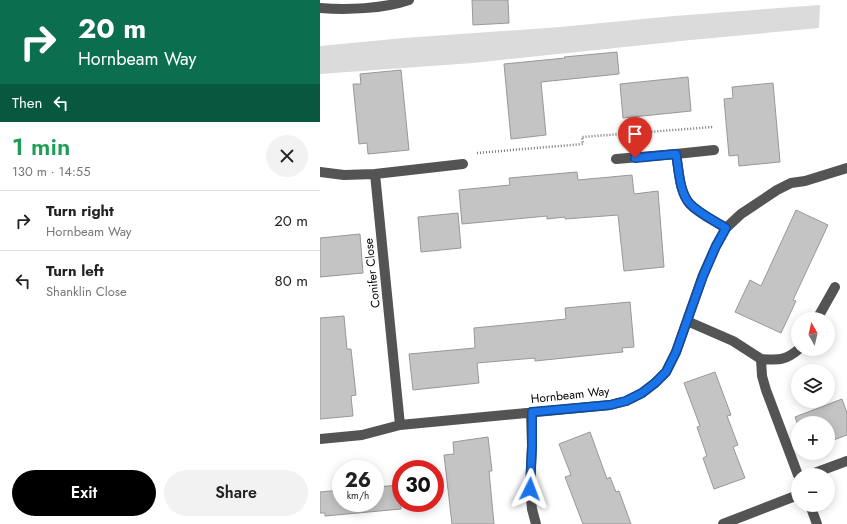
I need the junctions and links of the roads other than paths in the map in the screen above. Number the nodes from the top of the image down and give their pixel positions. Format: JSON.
{"nodes":[{"id":1,"x":409,"y":0,"type":"edge"},
{"id":2,"x":320,"y":8,"type":"edge"},
{"id":3,"x":714,"y":150,"type":"dead end"},
{"id":4,"x":676,"y":154,"type":"junction"},
{"id":5,"x":616,"y":160,"type":"dead end"},
{"id":6,"x":463,"y":164,"type":"road end"},
{"id":7,"x":847,"y":168,"type":"edge"},
{"id":8,"x":320,"y":172,"type":"edge"},
{"id":9,"x":375,"y":174,"type":"junction"},
{"id":10,"x":726,"y":228,"type":"junction"},
{"id":11,"x":834,"y":287,"type":"dead end"},
{"id":12,"x":821,"y":312,"type":"edge"},
{"id":13,"x":687,"y":321,"type":"junction"},
{"id":14,"x":791,"y":355,"type":"edge"},
{"id":15,"x":761,"y":359,"type":"junction"},
{"id":16,"x":532,"y":412,"type":"junction"},
{"id":17,"x":400,"y":425,"type":"junction"},
{"id":18,"x":320,"y":439,"type":"edge"},
{"id":19,"x":847,"y":461,"type":"edge"},
{"id":20,"x":795,"y":468,"type":"edge"},
{"id":21,"x":828,"y":468,"type":"edge"},
{"id":22,"x":791,"y":498,"type":"edge"},
{"id":23,"x":813,"y":512,"type":"edge"},
{"id":24,"x":536,"y":524,"type":"edge"},
{"id":25,"x":723,"y":524,"type":"edge"},
{"id":26,"x":817,"y":524,"type":"edge"}],
"edges":[{"from":1,"to":2,"type":"street"},
{"from":3,"to":4,"type":"street"},
{"from":4,"to":5,"type":"street"},
{"from":4,"to":10,"type":"street"},
{"from":6,"to":9,"type":"street"},
{"from":7,"to":10,"type":"street","name":"Hornbeam Way"},
{"from":8,"to":9,"type":"street"},
{"from":9,"to":17,"type":"street","name":"Conifer Close"},
{"from":10,"to":13,"type":"street","name":"Hornbeam Way"},
{"from":11,"to":12,"type":"street"},
{"from":13,"to":15,"type":"street"},
{"from":13,"to":16,"type":"street","name":"Hornbeam Way"},
{"from":14,"to":15,"type":"street"},
{"from":15,"to":20,"type":"street"},
{"from":16,"to":17,"type":"street","name":"Hornbeam Way"},
{"from":16,"to":24,"type":"street"},
{"from":17,"to":18,"type":"street","name":"Hornbeam Way"},
{"from":19,"to":21,"type":"street"},
{"from":22,"to":25,"type":"street"},
{"from":23,"to":26,"type":"street"}]}
